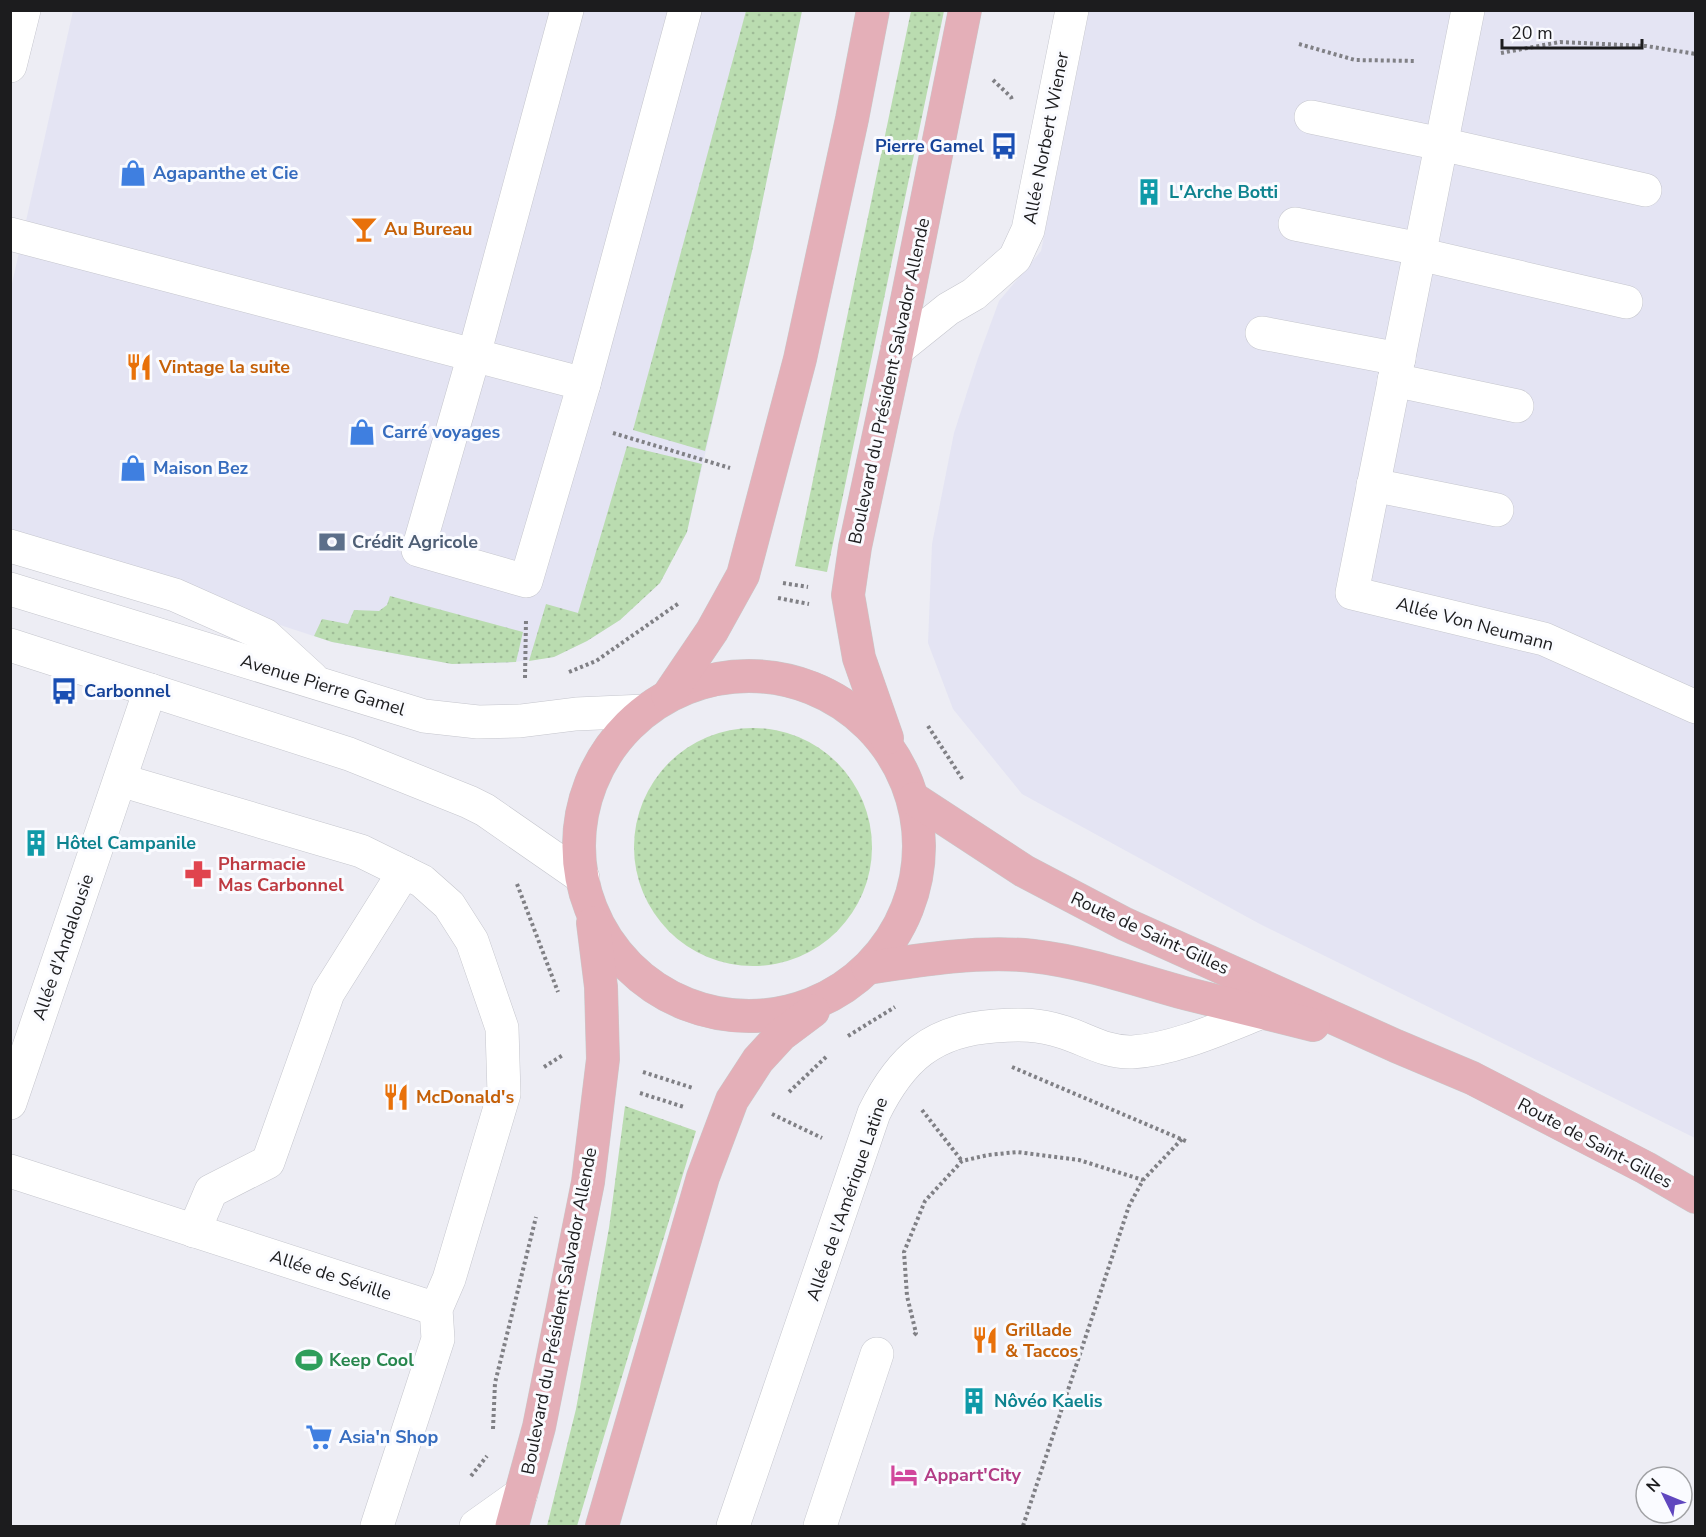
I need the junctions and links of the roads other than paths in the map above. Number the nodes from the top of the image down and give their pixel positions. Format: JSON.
{"nodes":[{"id":1,"x":567,"y":10,"type":"edge"},
{"id":2,"x":685,"y":10,"type":"edge"},
{"id":3,"x":873,"y":10,"type":"edge"},
{"id":4,"x":965,"y":10,"type":"edge"},
{"id":5,"x":1072,"y":10,"type":"edge"},
{"id":6,"x":1468,"y":10,"type":"edge"},
{"id":7,"x":18,"y":22,"type":"edge"},
{"id":8,"x":10,"y":66,"type":"edge"},
{"id":9,"x":1311,"y":117,"type":"dead end"},
{"id":10,"x":1441,"y":144,"type":"junction"},
{"id":11,"x":1645,"y":190,"type":"dead end"},
{"id":12,"x":1295,"y":224,"type":"dead end"},
{"id":13,"x":10,"y":234,"type":"edge"},
{"id":14,"x":1420,"y":251,"type":"junction"},
{"id":15,"x":1626,"y":302,"type":"dead end"},
{"id":16,"x":1262,"y":333,"type":"dead end"},
{"id":17,"x":897,"y":350,"type":"junction"},
{"id":18,"x":474,"y":355,"type":"junction"},
{"id":19,"x":1396,"y":370,"type":"junction"},
{"id":20,"x":584,"y":384,"type":"junction"},
{"id":21,"x":1517,"y":406,"type":"dead end"},
{"id":22,"x":1373,"y":485,"type":"junction"},
{"id":23,"x":1497,"y":510,"type":"dead end"},
{"id":24,"x":10,"y":546,"type":"edge"},
{"id":25,"x":10,"y":589,"type":"edge"},
{"id":26,"x":10,"y":645,"type":"edge"},
{"id":27,"x":318,"y":684,"type":"junction"},
{"id":28,"x":150,"y":690,"type":"junction"},
{"id":29,"x":1694,"y":702,"type":"edge"},
{"id":30,"x":657,"y":704,"type":"junction"},
{"id":31,"x":890,"y":748,"type":"junction"},
{"id":32,"x":120,"y":780,"type":"junction"},
{"id":33,"x":914,"y":799,"type":"junction"},
{"id":34,"x":404,"y":872,"type":"junction"},
{"id":35,"x":583,"y":878,"type":"junction"},
{"id":36,"x":592,"y":915,"type":"junction"},
{"id":37,"x":868,"y":968,"type":"junction"},
{"id":38,"x":836,"y":993,"type":"junction"},
{"id":39,"x":1262,"y":1012,"type":"junction"},
{"id":40,"x":1396,"y":1046,"type":"junction"},
{"id":41,"x":10,"y":1103,"type":"edge"},
{"id":42,"x":10,"y":1171,"type":"edge"},
{"id":43,"x":1695,"y":1197,"type":"edge"},
{"id":44,"x":194,"y":1230,"type":"junction"},
{"id":45,"x":436,"y":1309,"type":"junction"},
{"id":46,"x":877,"y":1354,"type":"road end"},
{"id":47,"x":521,"y":1494,"type":"junction"},
{"id":48,"x":377,"y":1527,"type":"edge"},
{"id":49,"x":476,"y":1527,"type":"edge"},
{"id":50,"x":512,"y":1527,"type":"edge"},
{"id":51,"x":602,"y":1527,"type":"edge"},
{"id":52,"x":733,"y":1527,"type":"edge"},
{"id":53,"x":820,"y":1527,"type":"edge"}],
"edges":[{"from":1,"to":18,"type":"street"},
{"from":2,"to":20,"type":"street"},
{"from":3,"to":30,"type":"main road"},
{"from":4,"to":17,"type":"main road","name":"Boulevard du Président Salvador Allende"},
{"from":5,"to":17,"type":"street","name":"Allée Norbert Wiener"},
{"from":6,"to":10,"type":"street"},
{"from":7,"to":8,"type":"street"},
{"from":9,"to":10,"type":"street"},
{"from":10,"to":11,"type":"street"},
{"from":10,"to":14,"type":"street"},
{"from":12,"to":14,"type":"street"},
{"from":13,"to":18,"type":"street"},
{"from":14,"to":15,"type":"street"},
{"from":14,"to":19,"type":"street"},
{"from":16,"to":19,"type":"street"},
{"from":17,"to":31,"type":"main road","name":"Boulevard du Président Salvador Allende"},
{"from":18,"to":20,"type":"street"},
{"from":18,"to":20,"type":"street"},
{"from":19,"to":21,"type":"street"},
{"from":19,"to":22,"type":"street"},
{"from":22,"to":23,"type":"street"},
{"from":22,"to":29,"type":"street","name":"Allée Von Neumann"},
{"from":24,"to":27,"type":"street"},
{"from":25,"to":27,"type":"street","name":"Avenue Pierre Gamel"},
{"from":26,"to":28,"type":"street"},
{"from":27,"to":30,"type":"street","name":"Avenue Pierre Gamel"},
{"from":28,"to":32,"type":"street","name":"Allée d'Andalousie"},
{"from":28,"to":35,"type":"street"},
{"from":30,"to":31,"type":"main road"},
{"from":30,"to":35,"type":"main road"},
{"from":31,"to":33,"type":"main road"},
{"from":32,"to":34,"type":"street"},
{"from":32,"to":41,"type":"street","name":"Allée d'Andalousie"},
{"from":33,"to":37,"type":"main road"},
{"from":33,"to":40,"type":"main road","name":"Route de Saint-Gilles"},
{"from":34,"to":44,"type":"street"},
{"from":34,"to":45,"type":"street"},
{"from":35,"to":36,"type":"main road"},
{"from":36,"to":38,"type":"main road"},
{"from":36,"to":47,"type":"main road","name":"Boulevard du Président Salvador Allende"},
{"from":37,"to":38,"type":"main road"},
{"from":37,"to":39,"type":"main road","name":"Route de Saint-Gilles"},
{"from":38,"to":51,"type":"main road"},
{"from":39,"to":40,"type":"main road","name":"Route de Saint-Gilles"},
{"from":39,"to":52,"type":"street","name":"Allée de l'Amérique Latine"},
{"from":40,"to":43,"type":"main road","name":"Route de Saint-Gilles"},
{"from":42,"to":44,"type":"street","name":"Allée de Séville"},
{"from":44,"to":45,"type":"street","name":"Allée de Séville"},
{"from":45,"to":48,"type":"street"},
{"from":46,"to":53,"type":"street"},
{"from":47,"to":49,"type":"street"},
{"from":47,"to":50,"type":"main road","name":"Boulevard du Président Salvador Allende"}]}
